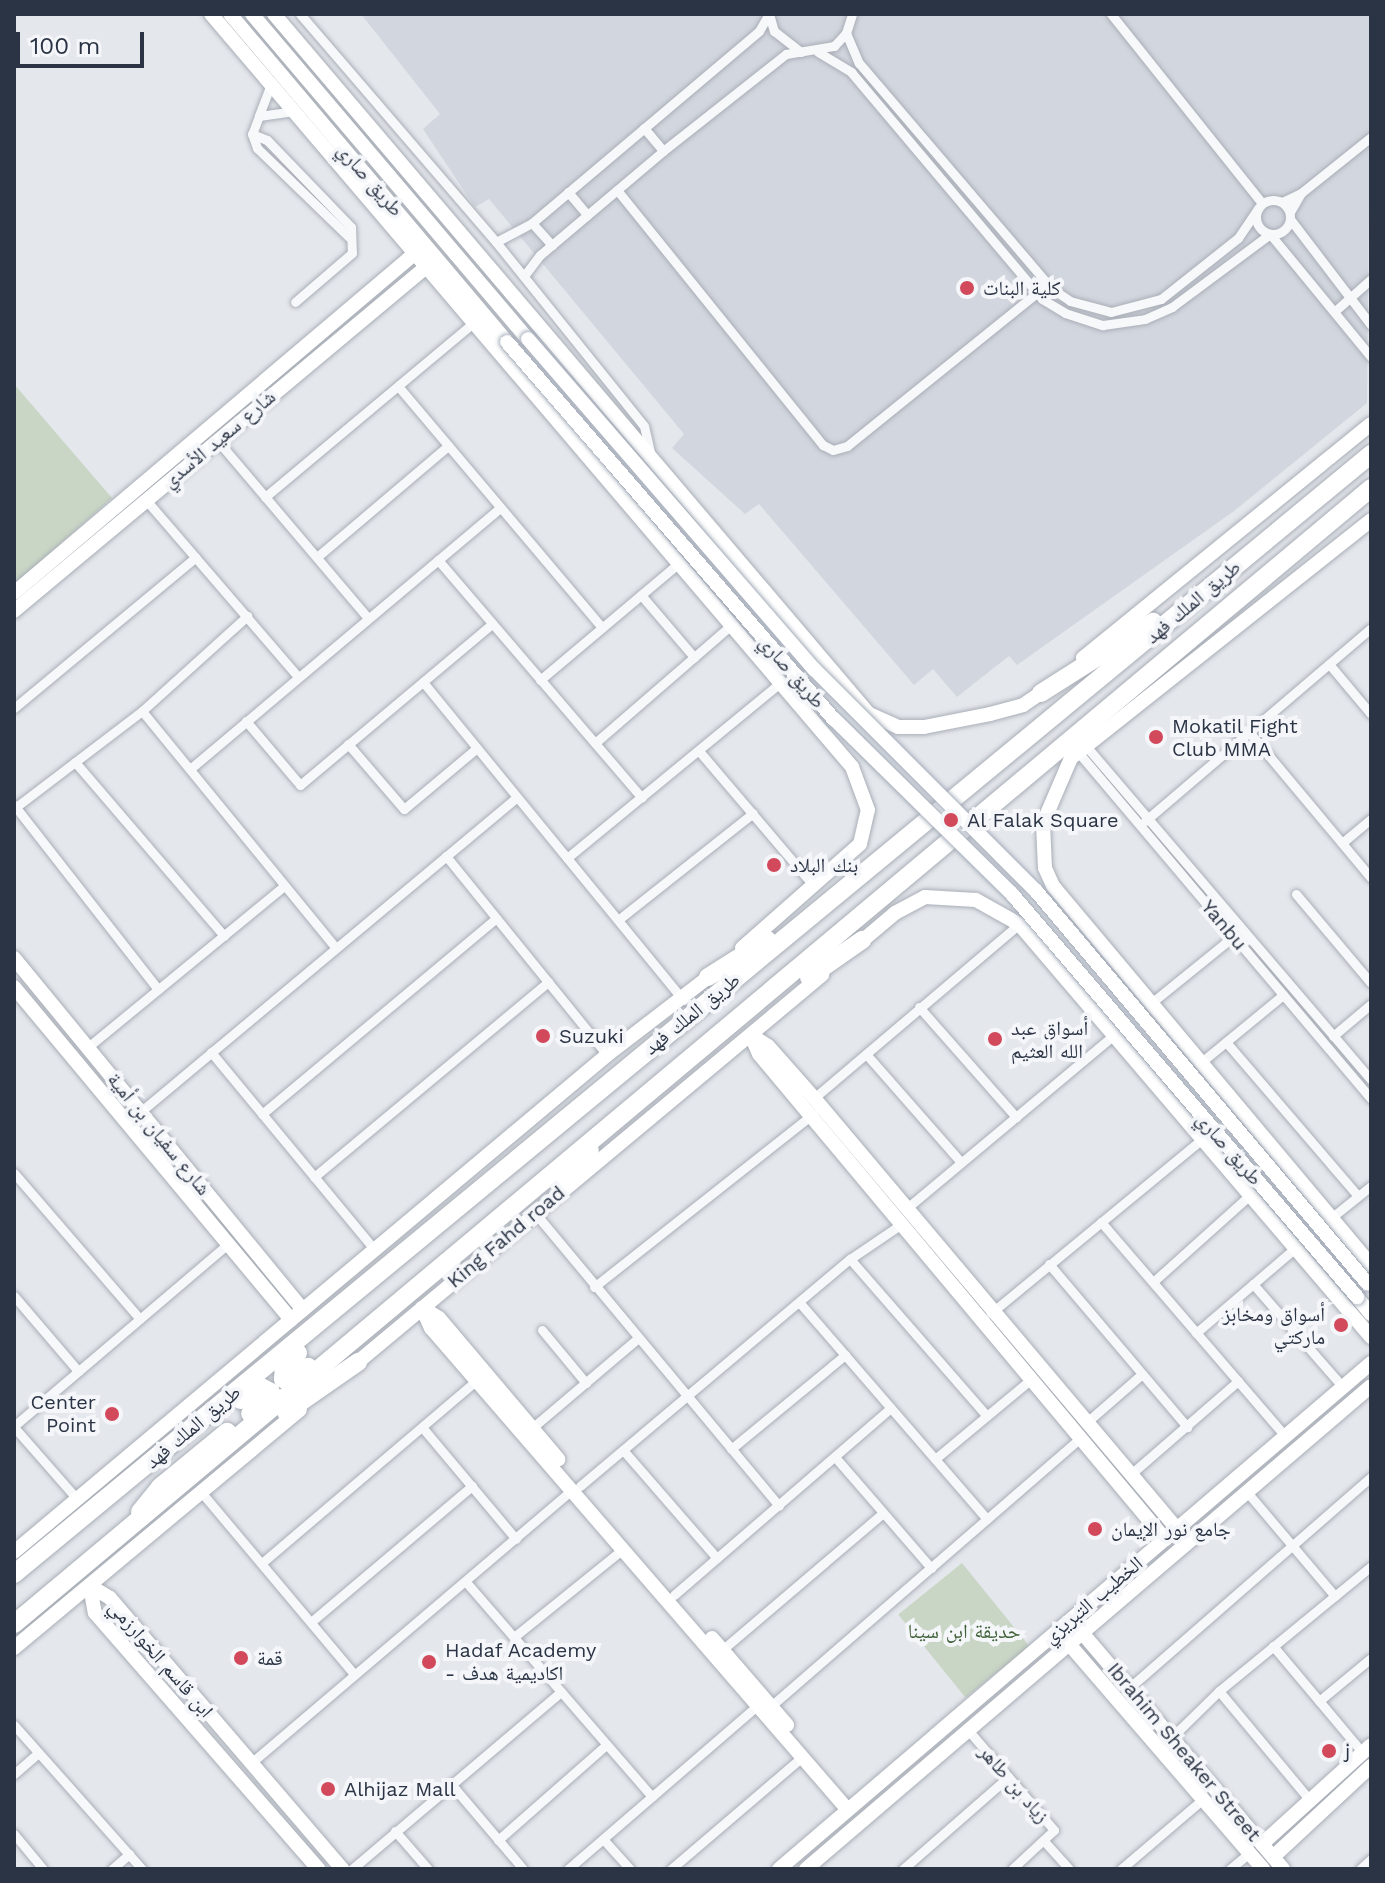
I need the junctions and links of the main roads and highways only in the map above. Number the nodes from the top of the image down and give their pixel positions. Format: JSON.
{"nodes":[{"id":1,"x":211,"y":14,"type":"edge"},
{"id":2,"x":230,"y":14,"type":"edge"},
{"id":3,"x":252,"y":14,"type":"edge"},
{"id":4,"x":274,"y":14,"type":"edge"},
{"id":5,"x":343,"y":169,"type":"junction"},
{"id":6,"x":413,"y":255,"type":"junction"},
{"id":7,"x":399,"y":267,"type":"junction"},
{"id":8,"x":425,"y":268,"type":"junction"},
{"id":9,"x":410,"y":280,"type":"junction"},
{"id":10,"x":507,"y":342,"type":"junction"},
{"id":11,"x":1371,"y":424,"type":"edge"},
{"id":12,"x":1371,"y":454,"type":"edge"},
{"id":13,"x":1371,"y":488,"type":"edge"},
{"id":14,"x":1371,"y":520,"type":"edge"},
{"id":15,"x":1216,"y":583,"type":"junction"},
{"id":16,"x":14,"y":593,"type":"edge"},
{"id":17,"x":14,"y":611,"type":"edge"},
{"id":18,"x":1041,"y":693,"type":"junction"},
{"id":19,"x":839,"y":893,"type":"junction"},
{"id":20,"x":862,"y":940,"type":"junction"},
{"id":21,"x":14,"y":958,"type":"edge"},
{"id":22,"x":708,"y":977,"type":"junction"},
{"id":23,"x":15,"y":991,"type":"edge"},
{"id":24,"x":727,"y":1032,"type":"junction"},
{"id":25,"x":751,"y":1035,"type":"junction"},
{"id":26,"x":629,"y":1114,"type":"junction"},
{"id":27,"x":450,"y":1213,"type":"junction"},
{"id":28,"x":480,"y":1259,"type":"junction"},
{"id":29,"x":1371,"y":1265,"type":"edge"},
{"id":30,"x":423,"y":1279,"type":"junction"},
{"id":31,"x":1370,"y":1285,"type":"edge"},
{"id":32,"x":422,"y":1308,"type":"junction"},
{"id":33,"x":303,"y":1310,"type":"junction"},
{"id":34,"x":1371,"y":1314,"type":"edge"},
{"id":35,"x":988,"y":1315,"type":"junction"},
{"id":36,"x":291,"y":1320,"type":"junction"},
{"id":37,"x":1371,"y":1337,"type":"edge"},
{"id":38,"x":358,"y":1362,"type":"junction"},
{"id":39,"x":1371,"y":1363,"type":"edge"},
{"id":40,"x":481,"y":1376,"type":"junction"},
{"id":41,"x":1371,"y":1386,"type":"edge"},
{"id":42,"x":198,"y":1473,"type":"junction"},
{"id":43,"x":576,"y":1488,"type":"junction"},
{"id":44,"x":97,"y":1506,"type":"junction"},
{"id":45,"x":1171,"y":1534,"type":"junction"},
{"id":46,"x":16,"y":1548,"type":"edge"},
{"id":47,"x":111,"y":1548,"type":"junction"},
{"id":48,"x":14,"y":1574,"type":"edge"},
{"id":49,"x":90,"y":1586,"type":"junction"},
{"id":50,"x":14,"y":1624,"type":"edge"},
{"id":51,"x":1084,"y":1635,"type":"junction"},
{"id":52,"x":1069,"y":1644,"type":"junction"},
{"id":53,"x":14,"y":1648,"type":"edge"},
{"id":54,"x":764,"y":1706,"type":"junction"},
{"id":55,"x":1367,"y":1749,"type":"edge"},
{"id":56,"x":1371,"y":1766,"type":"edge"},
{"id":57,"x":851,"y":1807,"type":"junction"},
{"id":58,"x":299,"y":1818,"type":"junction"},
{"id":59,"x":285,"y":1832,"type":"junction"},
{"id":60,"x":1262,"y":1844,"type":"junction"},
{"id":61,"x":1273,"y":1857,"type":"junction"},
{"id":62,"x":318,"y":1869,"type":"edge"},
{"id":63,"x":342,"y":1869,"type":"edge"},
{"id":64,"x":779,"y":1869,"type":"edge"},
{"id":65,"x":806,"y":1869,"type":"edge"},
{"id":66,"x":1263,"y":1869,"type":"edge"},
{"id":67,"x":1283,"y":1869,"type":"edge"}],
"edges":[{"from":1,"to":5,"type":"main road"},
{"from":2,"to":10,"type":"main road","name":"طريق صاري"},
{"from":3,"to":31,"type":"main road","name":"طريق صاري","bridge":true},
{"from":4,"to":18,"type":"main road"},
{"from":5,"to":6,"type":"main road"},
{"from":5,"to":10,"type":"main road"},
{"from":6,"to":7,"type":"main road","name":"شارع سعيد الأسدي"},
{"from":6,"to":8,"type":"main road"},
{"from":7,"to":9,"type":"main road"},
{"from":7,"to":16,"type":"main road","name":"شارع سعيد الأسدي"},
{"from":8,"to":9,"type":"main road","name":"شارع سعيد الأسدي"},
{"from":8,"to":22,"type":"main road","name":"طريق الملك فهد"},
{"from":9,"to":17,"type":"main road","name":"شارع سعيد الأسدي"},
{"from":10,"to":34,"type":"main road","name":"طريق صاري","bridge":true},
{"from":11,"to":18,"type":"main road"},
{"from":12,"to":15,"type":"highway","name":"طريق الملك فهد"},
{"from":13,"to":24,"type":"highway","name":"طريق الملك فهد"},
{"from":14,"to":29,"type":"main road"},
{"from":15,"to":18,"type":"highway"},
{"from":15,"to":19,"type":"highway","name":"طريق الملك فهد"},
{"from":19,"to":22,"type":"highway"},
{"from":19,"to":27,"type":"highway","name":"طريق الملك فهد"},
{"from":20,"to":24,"type":"highway"},
{"from":20,"to":25,"type":"main road","name":"King Fahd road"},
{"from":20,"to":37,"type":"main road","name":"King Fahd road"},
{"from":21,"to":33,"type":"main road","name":"شارع سفيان بن أمية"},
{"from":22,"to":33,"type":"main road","name":"طريق الملك فهد"},
{"from":23,"to":36,"type":"main road","name":"شارع سفيان بن أمية"},
{"from":24,"to":26,"type":"highway","name":"طريق الملك فهد"},
{"from":25,"to":28,"type":"main road","name":"King Fahd road"},
{"from":25,"to":35,"type":"main road"},
{"from":26,"to":28,"type":"main road","name":"طريق الملك فهد"},
{"from":26,"to":30,"type":"highway","name":"طريق الملك فهد"},
{"from":27,"to":30,"type":"highway"},
{"from":27,"to":44,"type":"highway","name":"طريق الملك فهد"},
{"from":28,"to":32,"type":"main road","name":"King Fahd road"},
{"from":30,"to":42,"type":"highway","name":"طريق الملك فهد"},
{"from":32,"to":38,"type":"main road","name":"King Fahd road"},
{"from":32,"to":40,"type":"main road"},
{"from":33,"to":36,"type":"main road","name":"طريق الملك فهد"},
{"from":35,"to":45,"type":"main road"},
{"from":35,"to":45,"type":"main road"},
{"from":36,"to":46,"type":"main road","name":"طريق الملك فهد"},
{"from":38,"to":42,"type":"highway"},
{"from":38,"to":49,"type":"main road","name":"King Fahd road"},
{"from":39,"to":45,"type":"main road","name":"الخطيب التبريزي"},
{"from":40,"to":43,"type":"main road"},
{"from":40,"to":43,"type":"main road"},
{"from":41,"to":51,"type":"main road","name":"الخطيب التبريزي"},
{"from":42,"to":47,"type":"highway","name":"طريق الملك فهد"},
{"from":43,"to":54,"type":"main road"},
{"from":43,"to":54,"type":"main road"},
{"from":44,"to":47,"type":"highway"},
{"from":44,"to":48,"type":"highway","name":"طريق الملك فهد"},
{"from":45,"to":57,"type":"main road","name":"الخطيب التبريزي"},
{"from":47,"to":50,"type":"highway","name":"طريق الملك فهد"},
{"from":49,"to":53,"type":"main road","name":"King Fahd road"},
{"from":49,"to":58,"type":"main road","name":"ابن قاسم الخوارزمي"},
{"from":49,"to":59,"type":"main road","name":"ابن قاسم الخوارزمي"},
{"from":51,"to":52,"type":"main road","name":"الخطيب التبريزي"},
{"from":51,"to":60,"type":"main road","name":"Ibrahim Sheaker Street"},
{"from":52,"to":65,"type":"main road","name":"الخطيب التبريزي"},
{"from":52,"to":66,"type":"main road"},
{"from":54,"to":57,"type":"main road"},
{"from":54,"to":57,"type":"main road"},
{"from":55,"to":60,"type":"main road"},
{"from":56,"to":61,"type":"main road"},
{"from":57,"to":64,"type":"main road","name":"الخطيب التبريزي"},
{"from":58,"to":59,"type":"main road"},
{"from":58,"to":63,"type":"main road","name":"ابن قاسم الخوارزمي"},
{"from":59,"to":62,"type":"main road","name":"ابن قاسم الخوارزمي"},
{"from":60,"to":61,"type":"main road","name":"Ibrahim Sheaker Street"},
{"from":61,"to":67,"type":"main road","name":"Ibrahim Sheaker Street"}]}
